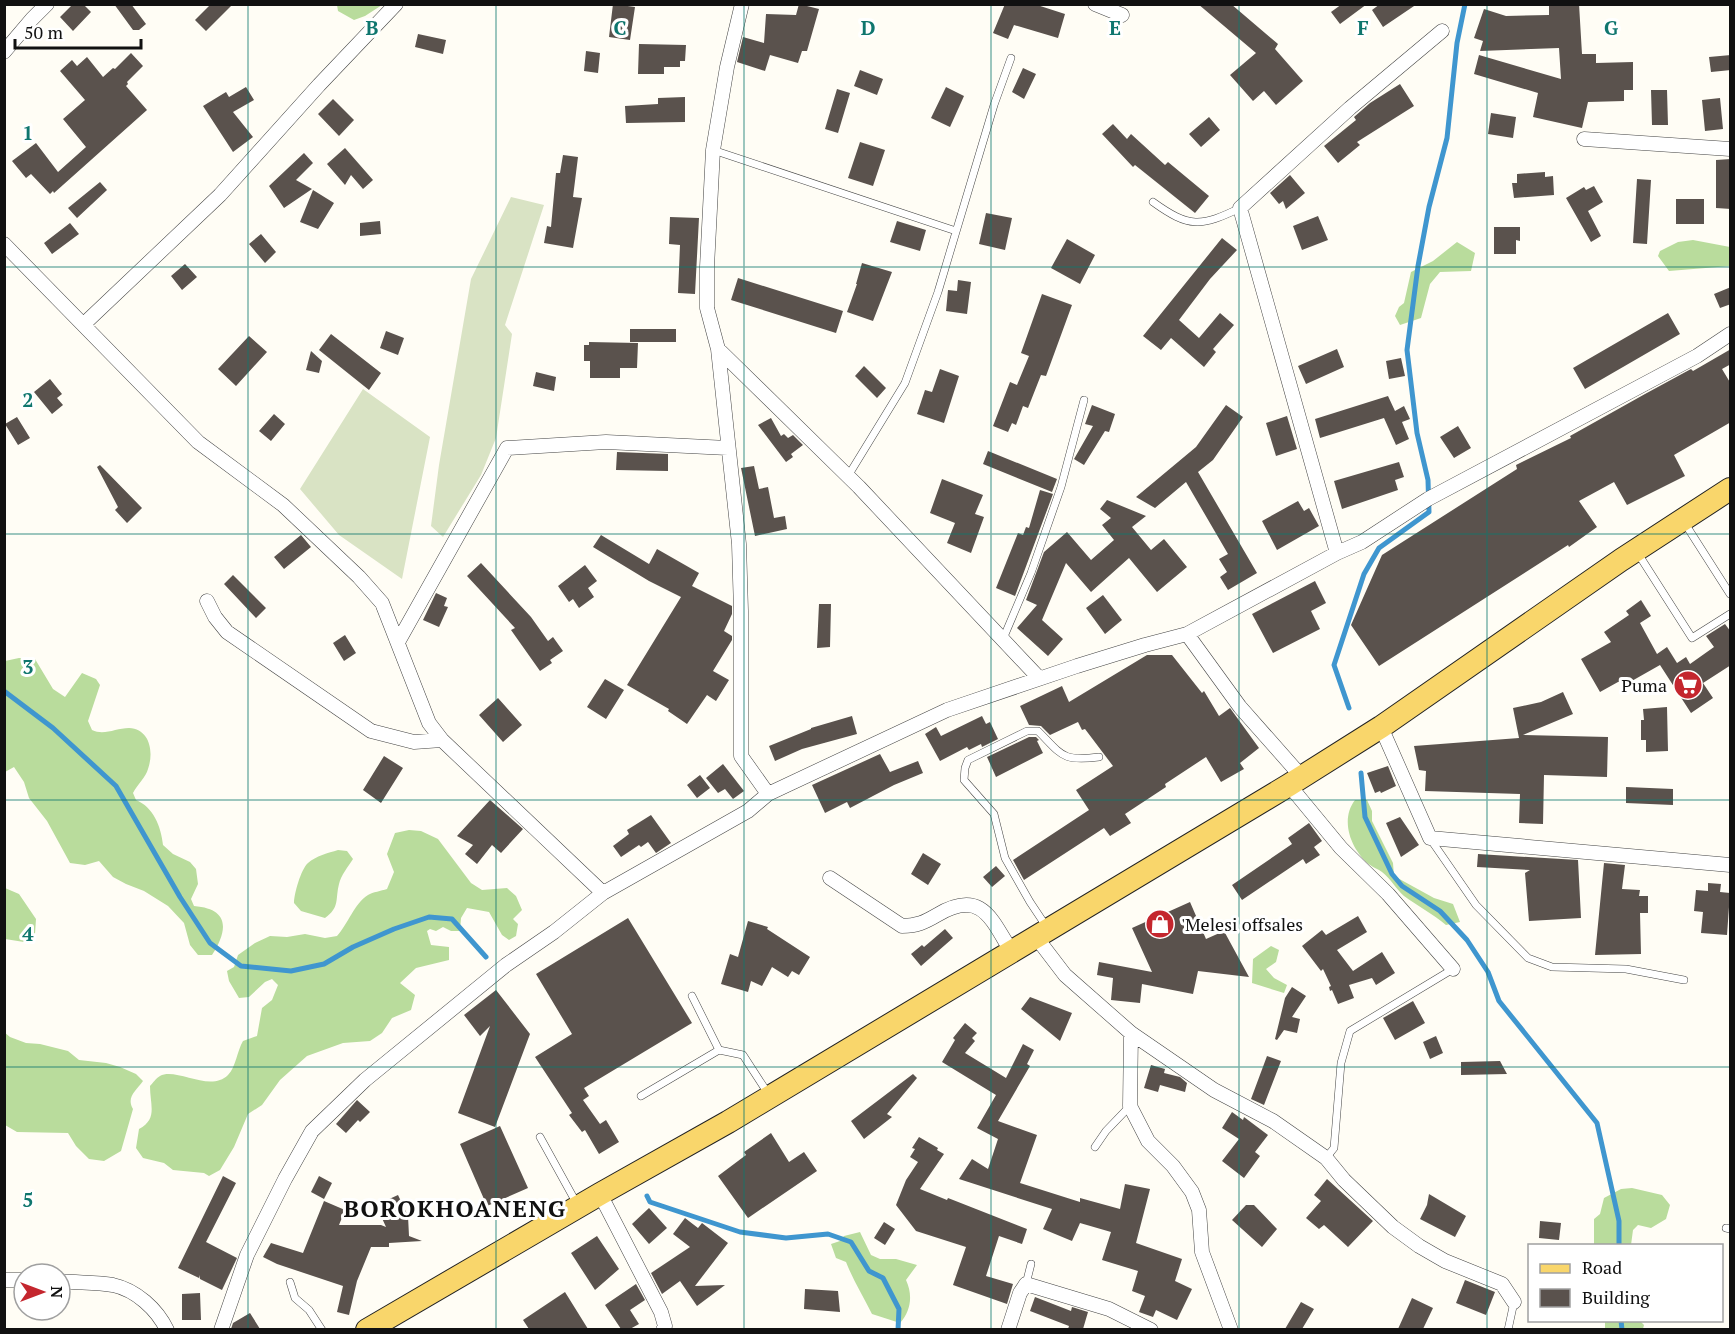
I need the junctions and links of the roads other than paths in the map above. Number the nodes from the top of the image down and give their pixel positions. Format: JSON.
{"nodes":[{"id":1,"x":47,"y":4,"type":"edge"},
{"id":2,"x":396,"y":4,"type":"edge"},
{"id":3,"x":742,"y":4,"type":"edge"},
{"id":4,"x":1095,"y":4,"type":"edge"},
{"id":5,"x":1122,"y":15,"type":"dead end"},
{"id":6,"x":1442,"y":31,"type":"dead end"},
{"id":7,"x":4,"y":52,"type":"edge"},
{"id":8,"x":1011,"y":58,"type":"dead end"},
{"id":9,"x":1584,"y":139,"type":"dead end"},
{"id":10,"x":1731,"y":149,"type":"edge"},
{"id":11,"x":713,"y":150,"type":"junction"},
{"id":12,"x":1153,"y":202,"type":"dead end"},
{"id":13,"x":1240,"y":208,"type":"junction"},
{"id":14,"x":956,"y":231,"type":"junction"},
{"id":15,"x":4,"y":244,"type":"edge"},
{"id":16,"x":84,"y":324,"type":"junction"},
{"id":17,"x":1731,"y":334,"type":"edge"},
{"id":18,"x":718,"y":350,"type":"junction"},
{"id":19,"x":1084,"y":400,"type":"dead end"},
{"id":20,"x":728,"y":448,"type":"junction"},
{"id":21,"x":848,"y":476,"type":"junction"},
{"id":22,"x":1731,"y":489,"type":"edge"},
{"id":23,"x":1683,"y":520,"type":"junction"},
{"id":24,"x":1636,"y":550,"type":"junction"},
{"id":25,"x":1337,"y":553,"type":"junction"},
{"id":26,"x":1731,"y":594,"type":"edge"},
{"id":27,"x":207,"y":601,"type":"dead end"},
{"id":28,"x":1731,"y":614,"type":"edge"},
{"id":29,"x":1187,"y":634,"type":"junction"},
{"id":30,"x":1003,"y":639,"type":"junction"},
{"id":31,"x":398,"y":642,"type":"junction"},
{"id":32,"x":1039,"y":678,"type":"junction"},
{"id":33,"x":1381,"y":728,"type":"junction"},
{"id":34,"x":442,"y":740,"type":"junction"},
{"id":35,"x":1099,"y":757,"type":"dead end"},
{"id":36,"x":1295,"y":780,"type":"junction"},
{"id":37,"x":768,"y":794,"type":"junction"},
{"id":38,"x":1430,"y":838,"type":"junction"},
{"id":39,"x":1731,"y":865,"type":"edge"},
{"id":40,"x":830,"y":878,"type":"dead end"},
{"id":41,"x":603,"y":893,"type":"junction"},
{"id":42,"x":1042,"y":934,"type":"junction"},
{"id":43,"x":1011,"y":951,"type":"junction"},
{"id":44,"x":1453,"y":969,"type":"joint"},
{"id":45,"x":1684,"y":980,"type":"dead end"},
{"id":46,"x":692,"y":996,"type":"dead end"},
{"id":47,"x":1131,"y":1033,"type":"junction"},
{"id":48,"x":719,"y":1050,"type":"junction"},
{"id":49,"x":641,"y":1096,"type":"dead end"},
{"id":50,"x":770,"y":1097,"type":"junction"},
{"id":51,"x":1130,"y":1106,"type":"junction"},
{"id":52,"x":540,"y":1137,"type":"dead end"},
{"id":53,"x":1095,"y":1147,"type":"dead end"},
{"id":54,"x":1326,"y":1158,"type":"junction"},
{"id":55,"x":600,"y":1194,"type":"junction"},
{"id":56,"x":578,"y":1206,"type":"junction"},
{"id":57,"x":1031,"y":1264,"type":"dead end"},
{"id":58,"x":72,"y":1282,"type":"edge"},
{"id":59,"x":290,"y":1282,"type":"dead end"},
{"id":60,"x":1026,"y":1284,"type":"junction"},
{"id":61,"x":1514,"y":1302,"type":"joint"},
{"id":62,"x":167,"y":1329,"type":"edge"},
{"id":63,"x":221,"y":1329,"type":"edge"},
{"id":64,"x":322,"y":1329,"type":"edge"},
{"id":65,"x":367,"y":1329,"type":"edge"},
{"id":66,"x":663,"y":1329,"type":"edge"},
{"id":67,"x":1008,"y":1329,"type":"edge"},
{"id":68,"x":1151,"y":1329,"type":"edge"},
{"id":69,"x":1231,"y":1329,"type":"edge"},
{"id":70,"x":1508,"y":1329,"type":"edge"}],
"edges":[{"from":1,"to":7,"type":"street"},
{"from":2,"to":16,"type":"street"},
{"from":3,"to":11,"type":"street"},
{"from":4,"to":5,"type":"street"},
{"from":6,"to":13,"type":"street"},
{"from":8,"to":14,"type":"lane"},
{"from":9,"to":10,"type":"street"},
{"from":11,"to":14,"type":"lane"},
{"from":11,"to":18,"type":"street"},
{"from":12,"to":13,"type":"lane"},
{"from":13,"to":25,"type":"street"},
{"from":14,"to":21,"type":"lane"},
{"from":15,"to":16,"type":"street"},
{"from":16,"to":31,"type":"street"},
{"from":17,"to":25,"type":"street"},
{"from":18,"to":20,"type":"street"},
{"from":18,"to":21,"type":"street"},
{"from":19,"to":30,"type":"lane"},
{"from":20,"to":31,"type":"street"},
{"from":20,"to":37,"type":"street"},
{"from":21,"to":30,"type":"street"},
{"from":22,"to":23,"type":"main road"},
{"from":23,"to":24,"type":"main road"},
{"from":23,"to":26,"type":"lane"},
{"from":24,"to":28,"type":"lane"},
{"from":24,"to":33,"type":"main road"},
{"from":25,"to":29,"type":"street"},
{"from":27,"to":34,"type":"street"},
{"from":29,"to":32,"type":"street"},
{"from":29,"to":36,"type":"street"},
{"from":30,"to":32,"type":"street"},
{"from":31,"to":34,"type":"street"},
{"from":32,"to":37,"type":"street"},
{"from":33,"to":36,"type":"main road"},
{"from":33,"to":38,"type":"street"},
{"from":34,"to":41,"type":"street"},
{"from":35,"to":42,"type":"lane"},
{"from":36,"to":42,"type":"main road"},
{"from":36,"to":44,"type":"street"},
{"from":37,"to":41,"type":"street"},
{"from":38,"to":39,"type":"street"},
{"from":38,"to":45,"type":"lane"},
{"from":40,"to":43,"type":"street"},
{"from":41,"to":63,"type":"street"},
{"from":42,"to":43,"type":"main road"},
{"from":42,"to":47,"type":"street"},
{"from":43,"to":50,"type":"main road"},
{"from":44,"to":54,"type":"lane"},
{"from":46,"to":48,"type":"lane"},
{"from":47,"to":51,"type":"street"},
{"from":47,"to":54,"type":"street"},
{"from":48,"to":49,"type":"lane"},
{"from":48,"to":50,"type":"lane"},
{"from":50,"to":55,"type":"main road"},
{"from":51,"to":53,"type":"lane"},
{"from":51,"to":69,"type":"street"},
{"from":52,"to":56,"type":"lane"},
{"from":54,"to":61,"type":"street"},
{"from":55,"to":56,"type":"main road"},
{"from":55,"to":66,"type":"street"},
{"from":56,"to":65,"type":"main road"},
{"from":57,"to":60,"type":"lane"},
{"from":58,"to":62,"type":"street"},
{"from":59,"to":64,"type":"lane"},
{"from":60,"to":67,"type":"street"},
{"from":60,"to":68,"type":"street"},
{"from":61,"to":70,"type":"lane"}]}
